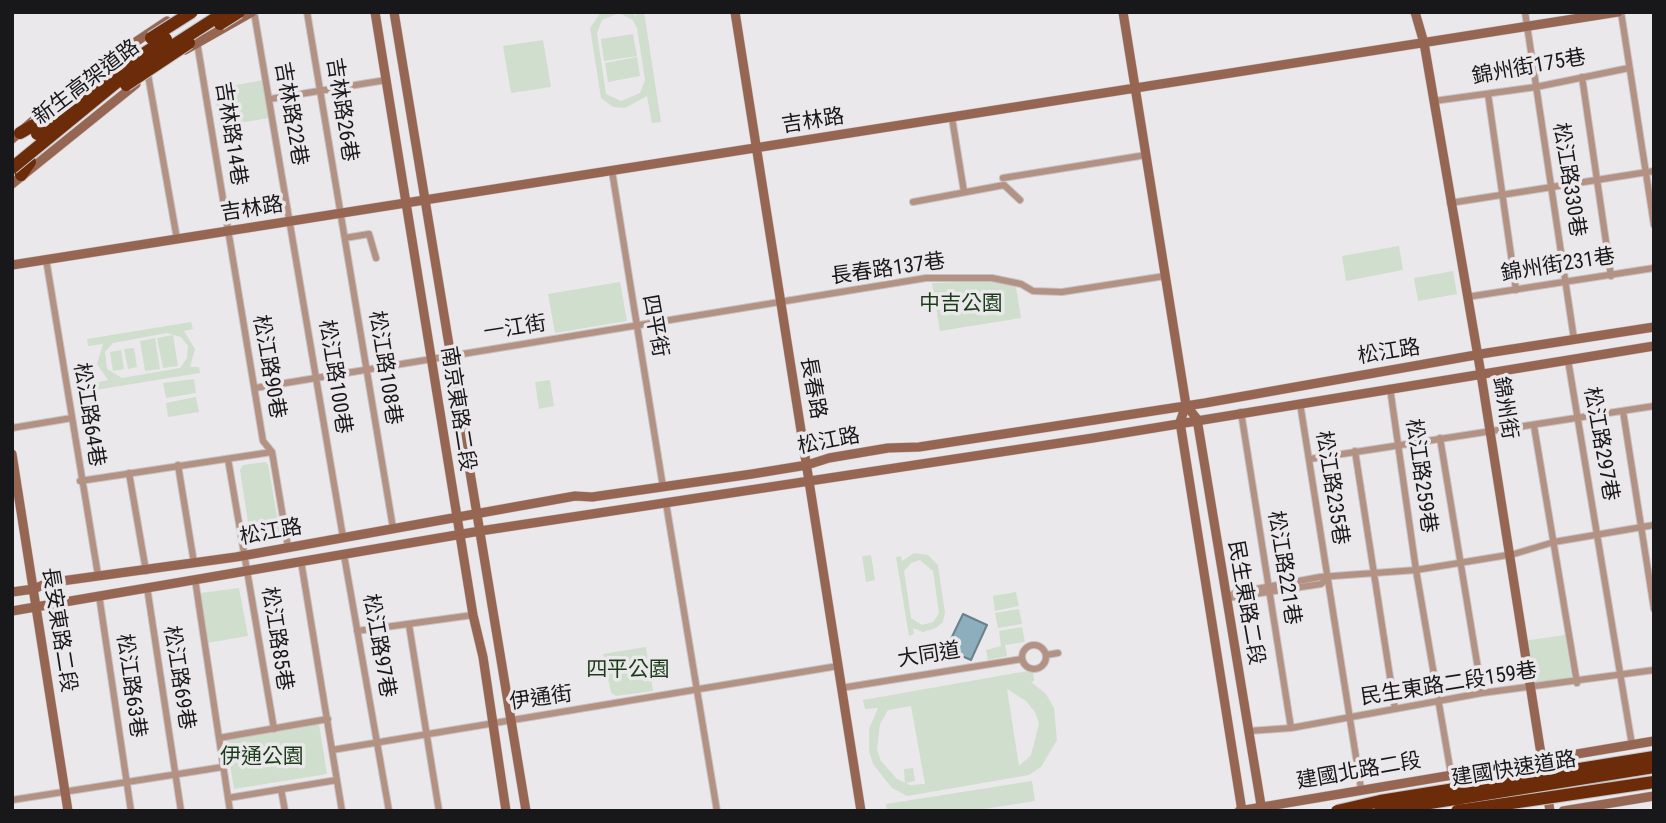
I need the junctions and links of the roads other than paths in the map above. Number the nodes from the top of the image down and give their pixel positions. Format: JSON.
{"nodes":[{"id":1,"x":192,"y":12,"type":"edge"},
{"id":2,"x":211,"y":12,"type":"edge"},
{"id":3,"x":225,"y":12,"type":"edge"},
{"id":4,"x":253,"y":12,"type":"edge"},
{"id":5,"x":307,"y":12,"type":"edge"},
{"id":6,"x":375,"y":12,"type":"edge"},
{"id":7,"x":394,"y":12,"type":"edge"},
{"id":8,"x":735,"y":12,"type":"edge"},
{"id":9,"x":1123,"y":12,"type":"edge"},
{"id":10,"x":1415,"y":12,"type":"edge"},
{"id":11,"x":1525,"y":12,"type":"edge"},
{"id":12,"x":1619,"y":12,"type":"edge"},
{"id":13,"x":177,"y":14,"type":"edge"},
{"id":14,"x":239,"y":16,"type":"edge"},
{"id":15,"x":1528,"y":26,"type":"junction"},
{"id":16,"x":185,"y":35,"type":"junction"},
{"id":17,"x":197,"y":42,"type":"junction"},
{"id":18,"x":1424,"y":43,"type":"junction"},
{"id":19,"x":1629,"y":68,"type":"junction"},
{"id":20,"x":148,"y":75,"type":"junction"},
{"id":21,"x":1582,"y":77,"type":"junction"},
{"id":22,"x":386,"y":80,"type":"junction"},
{"id":23,"x":1536,"y":87,"type":"junction"},
{"id":24,"x":1136,"y":89,"type":"junction"},
{"id":25,"x":320,"y":91,"type":"junction"},
{"id":26,"x":1488,"y":94,"type":"junction"},
{"id":27,"x":270,"y":99,"type":"junction"},
{"id":28,"x":1434,"y":101,"type":"junction"},
{"id":29,"x":952,"y":118,"type":"junction"},
{"id":30,"x":16,"y":136,"type":"edge"},
{"id":31,"x":756,"y":148,"type":"junction"},
{"id":32,"x":1146,"y":155,"type":"junction"},
{"id":33,"x":12,"y":157,"type":"edge"},
{"id":34,"x":612,"y":171,"type":"junction"},
{"id":35,"x":1650,"y":171,"type":"edge"},
{"id":36,"x":15,"y":176,"type":"edge"},
{"id":37,"x":1003,"y":178,"type":"dead end"},
{"id":38,"x":1598,"y":181,"type":"junction"},
{"id":39,"x":1551,"y":188,"type":"junction"},
{"id":40,"x":964,"y":192,"type":"junction"},
{"id":41,"x":1503,"y":195,"type":"junction"},
{"id":42,"x":1020,"y":200,"type":"dead end"},
{"id":43,"x":425,"y":201,"type":"junction"},
{"id":44,"x":913,"y":202,"type":"dead end"},
{"id":45,"x":406,"y":203,"type":"junction"},
{"id":46,"x":1450,"y":203,"type":"junction"},
{"id":47,"x":341,"y":214,"type":"junction"},
{"id":48,"x":290,"y":221,"type":"junction"},
{"id":49,"x":1654,"y":225,"type":"edge"},
{"id":50,"x":227,"y":231,"type":"junction"},
{"id":51,"x":345,"y":238,"type":"junction"},
{"id":52,"x":177,"y":239,"type":"junction"},
{"id":53,"x":376,"y":258,"type":"dead end"},
{"id":54,"x":46,"y":259,"type":"junction"},
{"id":55,"x":12,"y":265,"type":"edge"},
{"id":56,"x":1654,"y":268,"type":"edge"},
{"id":57,"x":1611,"y":275,"type":"junction"},
{"id":58,"x":1166,"y":276,"type":"junction"},
{"id":59,"x":1566,"y":280,"type":"junction"},
{"id":60,"x":1516,"y":290,"type":"junction"},
{"id":61,"x":1466,"y":297,"type":"junction"},
{"id":62,"x":780,"y":304,"type":"junction"},
{"id":63,"x":636,"y":327,"type":"junction"},
{"id":64,"x":1654,"y":327,"type":"edge"},
{"id":65,"x":1574,"y":338,"type":"junction"},
{"id":66,"x":1654,"y":346,"type":"edge"},
{"id":67,"x":451,"y":357,"type":"junction"},
{"id":68,"x":1477,"y":357,"type":"junction"},
{"id":69,"x":432,"y":360,"type":"junction"},
{"id":70,"x":1568,"y":360,"type":"junction"},
{"id":71,"x":367,"y":371,"type":"junction"},
{"id":72,"x":1481,"y":374,"type":"junction"},
{"id":73,"x":316,"y":379,"type":"junction"},
{"id":74,"x":255,"y":388,"type":"junction"},
{"id":75,"x":1390,"y":388,"type":"junction"},
{"id":76,"x":1300,"y":403,"type":"junction"},
{"id":77,"x":1186,"y":405,"type":"junction"},
{"id":78,"x":1654,"y":406,"type":"edge"},
{"id":79,"x":1623,"y":411,"type":"junction"},
{"id":80,"x":1241,"y":412,"type":"junction"},
{"id":81,"x":72,"y":418,"type":"junction"},
{"id":82,"x":1197,"y":419,"type":"junction"},
{"id":83,"x":1578,"y":419,"type":"junction"},
{"id":84,"x":1180,"y":422,"type":"junction"},
{"id":85,"x":1534,"y":426,"type":"junction"},
{"id":86,"x":12,"y":428,"type":"edge"},
{"id":87,"x":1490,"y":429,"type":"junction"},
{"id":88,"x":1440,"y":438,"type":"junction"},
{"id":89,"x":1399,"y":444,"type":"junction"},
{"id":90,"x":1355,"y":451,"type":"junction"},
{"id":91,"x":272,"y":452,"type":"junction"},
{"id":92,"x":12,"y":454,"type":"edge"},
{"id":93,"x":228,"y":459,"type":"junction"},
{"id":94,"x":1310,"y":459,"type":"junction"},
{"id":95,"x":178,"y":465,"type":"junction"},
{"id":96,"x":807,"y":465,"type":"junction"},
{"id":97,"x":129,"y":473,"type":"junction"},
{"id":98,"x":810,"y":480,"type":"junction"},
{"id":99,"x":80,"y":481,"type":"junction"},
{"id":100,"x":663,"y":487,"type":"junction"},
{"id":101,"x":666,"y":503,"type":"junction"},
{"id":102,"x":477,"y":515,"type":"junction"},
{"id":103,"x":457,"y":518,"type":"junction"},
{"id":104,"x":1654,"y":526,"type":"edge"},
{"id":105,"x":1641,"y":527,"type":"junction"},
{"id":106,"x":393,"y":528,"type":"junction"},
{"id":107,"x":480,"y":531,"type":"junction"},
{"id":108,"x":460,"y":534,"type":"junction"},
{"id":109,"x":1598,"y":535,"type":"junction"},
{"id":110,"x":343,"y":537,"type":"junction"},
{"id":111,"x":1554,"y":542,"type":"junction"},
{"id":112,"x":288,"y":547,"type":"junction"},
{"id":113,"x":1509,"y":554,"type":"junction"},
{"id":114,"x":244,"y":555,"type":"junction"},
{"id":115,"x":344,"y":555,"type":"junction"},
{"id":116,"x":301,"y":561,"type":"junction"},
{"id":117,"x":1461,"y":562,"type":"junction"},
{"id":118,"x":194,"y":563,"type":"junction"},
{"id":119,"x":248,"y":570,"type":"junction"},
{"id":120,"x":1416,"y":570,"type":"junction"},
{"id":121,"x":146,"y":571,"type":"junction"},
{"id":122,"x":1372,"y":572,"type":"junction"},
{"id":123,"x":98,"y":575,"type":"junction"},
{"id":124,"x":1328,"y":578,"type":"junction"},
{"id":125,"x":195,"y":579,"type":"junction"},
{"id":126,"x":147,"y":587,"type":"junction"},
{"id":127,"x":34,"y":589,"type":"junction"},
{"id":128,"x":1269,"y":590,"type":"junction"},
{"id":129,"x":12,"y":592,"type":"edge"},
{"id":130,"x":99,"y":595,"type":"junction"},
{"id":131,"x":1226,"y":598,"type":"junction"},
{"id":132,"x":36,"y":605,"type":"junction"},
{"id":133,"x":1654,"y":609,"type":"edge"},
{"id":134,"x":12,"y":611,"type":"edge"},
{"id":135,"x":473,"y":615,"type":"junction"},
{"id":136,"x":409,"y":625,"type":"junction"},
{"id":137,"x":358,"y":631,"type":"junction"},
{"id":138,"x":1058,"y":653,"type":"dead end"},
{"id":139,"x":1046,"y":655,"type":"junction"},
{"id":140,"x":1022,"y":659,"type":"junction"},
{"id":141,"x":838,"y":666,"type":"junction"},
{"id":142,"x":1654,"y":670,"type":"edge"},
{"id":143,"x":1622,"y":675,"type":"junction"},
{"id":144,"x":1577,"y":683,"type":"junction"},
{"id":145,"x":841,"y":688,"type":"junction"},
{"id":146,"x":1530,"y":689,"type":"junction"},
{"id":147,"x":698,"y":690,"type":"junction"},
{"id":148,"x":1482,"y":693,"type":"junction"},
{"id":149,"x":1438,"y":701,"type":"junction"},
{"id":150,"x":1395,"y":709,"type":"junction"},
{"id":151,"x":327,"y":719,"type":"junction"},
{"id":152,"x":1350,"y":719,"type":"junction"},
{"id":153,"x":510,"y":721,"type":"junction"},
{"id":154,"x":494,"y":723,"type":"junction"},
{"id":155,"x":1291,"y":728,"type":"junction"},
{"id":156,"x":274,"y":729,"type":"junction"},
{"id":157,"x":1249,"y":731,"type":"junction"},
{"id":158,"x":427,"y":734,"type":"junction"},
{"id":159,"x":219,"y":738,"type":"junction"},
{"id":160,"x":1654,"y":741,"type":"edge"},
{"id":161,"x":377,"y":742,"type":"junction"},
{"id":162,"x":1632,"y":744,"type":"junction"},
{"id":163,"x":332,"y":750,"type":"junction"},
{"id":164,"x":1654,"y":757,"type":"edge"},
{"id":165,"x":1542,"y":760,"type":"junction"},
{"id":166,"x":223,"y":767,"type":"junction"},
{"id":167,"x":1654,"y":767,"type":"edge"},
{"id":168,"x":1451,"y":774,"type":"junction"},
{"id":169,"x":175,"y":775,"type":"junction"},
{"id":170,"x":1654,"y":775,"type":"edge"},
{"id":171,"x":337,"y":780,"type":"junction"},
{"id":172,"x":1654,"y":782,"type":"edge"},
{"id":173,"x":127,"y":783,"type":"junction"},
{"id":174,"x":281,"y":789,"type":"junction"},
{"id":175,"x":1361,"y":789,"type":"junction"},
{"id":176,"x":65,"y":792,"type":"junction"},
{"id":177,"x":1654,"y":796,"type":"edge"},
{"id":178,"x":228,"y":798,"type":"junction"},
{"id":179,"x":12,"y":800,"type":"edge"},
{"id":180,"x":1261,"y":809,"type":"edge"},
{"id":181,"x":68,"y":811,"type":"edge"},
{"id":182,"x":131,"y":811,"type":"edge"},
{"id":183,"x":181,"y":811,"type":"edge"},
{"id":184,"x":230,"y":811,"type":"edge"},
{"id":185,"x":285,"y":811,"type":"edge"},
{"id":186,"x":342,"y":811,"type":"edge"},
{"id":187,"x":388,"y":811,"type":"edge"},
{"id":188,"x":439,"y":811,"type":"edge"},
{"id":189,"x":506,"y":811,"type":"edge"},
{"id":190,"x":526,"y":811,"type":"edge"},
{"id":191,"x":716,"y":811,"type":"edge"},
{"id":192,"x":861,"y":811,"type":"edge"},
{"id":193,"x":1240,"y":811,"type":"edge"},
{"id":194,"x":1337,"y":811,"type":"edge"},
{"id":195,"x":1380,"y":811,"type":"edge"},
{"id":196,"x":1417,"y":811,"type":"edge"},
{"id":197,"x":1457,"y":811,"type":"edge"},
{"id":198,"x":1550,"y":811,"type":"edge"},
{"id":199,"x":1563,"y":811,"type":"edge"}],
"edges":[{"from":1,"to":30,"type":"highway","bridge":true},
{"from":2,"to":33,"type":"highway","name":"新生高架道路","bridge":true},
{"from":3,"to":36,"type":"highway","name":"新生高架道路","bridge":true},
{"from":4,"to":14,"type":"street"},
{"from":4,"to":27,"type":"street","name":"吉林路22巷"},
{"from":5,"to":25,"type":"street","name":"吉林路26巷"},
{"from":6,"to":22,"type":"street","name":"南京東路二段"},
{"from":7,"to":43,"type":"street","name":"南京東路二段"},
{"from":8,"to":31,"type":"street","name":"長春路"},
{"from":9,"to":24,"type":"street","name":"民生東路二段"},
{"from":10,"to":18,"type":"street","name":"錦州街"},
{"from":11,"to":15,"type":"street","name":"松江路330巷"},
{"from":12,"to":15,"type":"street","name":"吉林路"},
{"from":12,"to":19,"type":"street"},
{"from":13,"to":16,"type":"street"},
{"from":13,"to":30,"type":"street"},
{"from":14,"to":16,"type":"street"},
{"from":14,"to":17,"type":"street"},
{"from":14,"to":36,"type":"highway","bridge":true},
{"from":15,"to":18,"type":"street","name":"吉林路"},
{"from":15,"to":23,"type":"street","name":"松江路330巷"},
{"from":16,"to":20,"type":"street"},
{"from":17,"to":20,"type":"street"},
{"from":17,"to":50,"type":"street","name":"吉林路14巷"},
{"from":18,"to":24,"type":"street","name":"吉林路"},
{"from":18,"to":28,"type":"street","name":"錦州街"},
{"from":19,"to":21,"type":"street","name":"錦州街175巷"},
{"from":19,"to":35,"type":"street"},
{"from":20,"to":36,"type":"street"},
{"from":20,"to":52,"type":"street"},
{"from":21,"to":23,"type":"street","name":"錦州街175巷"},
{"from":21,"to":38,"type":"street"},
{"from":22,"to":25,"type":"street"},
{"from":22,"to":45,"type":"street","name":"南京東路二段"},
{"from":23,"to":26,"type":"street","name":"錦州街175巷"},
{"from":23,"to":39,"type":"street","name":"松江路330巷"},
{"from":24,"to":29,"type":"street","name":"吉林路"},
{"from":24,"to":32,"type":"street","name":"民生東路二段"},
{"from":25,"to":27,"type":"street"},
{"from":25,"to":47,"type":"street","name":"吉林路26巷"},
{"from":26,"to":28,"type":"street","name":"錦州街175巷"},
{"from":26,"to":41,"type":"street"},
{"from":27,"to":48,"type":"street","name":"吉林路22巷"},
{"from":28,"to":46,"type":"street","name":"錦州街"},
{"from":29,"to":31,"type":"street","name":"吉林路"},
{"from":29,"to":40,"type":"street"},
{"from":31,"to":34,"type":"street","name":"吉林路"},
{"from":31,"to":62,"type":"street","name":"長春路"},
{"from":32,"to":37,"type":"street"},
{"from":32,"to":58,"type":"street","name":"民生東路二段"},
{"from":34,"to":43,"type":"street","name":"吉林路"},
{"from":34,"to":63,"type":"street","name":"四平街"},
{"from":35,"to":38,"type":"street"},
{"from":35,"to":49,"type":"street"},
{"from":38,"to":39,"type":"street"},
{"from":38,"to":57,"type":"street"},
{"from":39,"to":41,"type":"street"},
{"from":39,"to":59,"type":"street","name":"松江路330巷"},
{"from":40,"to":42,"type":"street"},
{"from":40,"to":44,"type":"street"},
{"from":41,"to":46,"type":"street"},
{"from":41,"to":60,"type":"street"},
{"from":43,"to":45,"type":"street","name":"吉林路"},
{"from":43,"to":67,"type":"street","name":"南京東路二段"},
{"from":45,"to":47,"type":"street","name":"吉林路"},
{"from":45,"to":69,"type":"street","name":"南京東路二段"},
{"from":46,"to":61,"type":"street","name":"錦州街"},
{"from":47,"to":48,"type":"street","name":"吉林路"},
{"from":47,"to":51,"type":"street","name":"松江路108巷"},
{"from":48,"to":50,"type":"street","name":"吉林路"},
{"from":48,"to":73,"type":"street","name":"松江路100巷"},
{"from":50,"to":52,"type":"street","name":"吉林路"},
{"from":50,"to":74,"type":"street","name":"松江路90巷"},
{"from":51,"to":53,"type":"street"},
{"from":51,"to":71,"type":"street","name":"松江路108巷"},
{"from":52,"to":54,"type":"street","name":"吉林路"},
{"from":54,"to":55,"type":"street","name":"吉林路"},
{"from":54,"to":81,"type":"street","name":"松江路64巷"},
{"from":56,"to":57,"type":"street","name":"錦州街231巷"},
{"from":57,"to":59,"type":"street","name":"錦州街231巷"},
{"from":58,"to":62,"type":"street","name":"長春路137巷"},
{"from":58,"to":77,"type":"street","name":"民生東路二段"},
{"from":59,"to":60,"type":"street","name":"錦州街231巷"},
{"from":59,"to":65,"type":"street","name":"松江路330巷"},
{"from":60,"to":61,"type":"street","name":"錦州街231巷"},
{"from":61,"to":68,"type":"street","name":"錦州街"},
{"from":62,"to":63,"type":"street","name":"一江街"},
{"from":62,"to":96,"type":"street","name":"長春路"},
{"from":63,"to":67,"type":"street","name":"一江街"},
{"from":63,"to":100,"type":"street","name":"四平街"},
{"from":64,"to":65,"type":"street","name":"松江路"},
{"from":65,"to":68,"type":"street","name":"松江路"},
{"from":66,"to":70,"type":"street","name":"松江路"},
{"from":67,"to":69,"type":"street","name":"一江街"},
{"from":67,"to":102,"type":"street","name":"南京東路二段"},
{"from":68,"to":72,"type":"street","name":"錦州街"},
{"from":68,"to":77,"type":"street","name":"松江路"},
{"from":69,"to":71,"type":"street","name":"一江街"},
{"from":69,"to":103,"type":"street","name":"南京東路二段"},
{"from":70,"to":72,"type":"street","name":"松江路"},
{"from":70,"to":83,"type":"street","name":"松江路297巷"},
{"from":71,"to":73,"type":"street","name":"一江街"},
{"from":71,"to":106,"type":"street","name":"松江路108巷"},
{"from":72,"to":75,"type":"street","name":"松江路"},
{"from":72,"to":87,"type":"street","name":"錦州街"},
{"from":73,"to":74,"type":"street","name":"一江街"},
{"from":73,"to":110,"type":"street","name":"松江路100巷"},
{"from":74,"to":91,"type":"street","name":"松江路90巷"},
{"from":75,"to":76,"type":"street","name":"松江路"},
{"from":75,"to":89,"type":"street","name":"松江路259巷"},
{"from":76,"to":80,"type":"street","name":"松江路"},
{"from":76,"to":94,"type":"street","name":"松江路235巷"},
{"from":77,"to":82,"type":"street","name":"民生東路二段"},
{"from":77,"to":84,"type":"street","name":"民生東路二段"},
{"from":77,"to":96,"type":"street","name":"松江路"},
{"from":78,"to":79,"type":"street"},
{"from":79,"to":83,"type":"street"},
{"from":79,"to":105,"type":"street"},
{"from":80,"to":82,"type":"street","name":"松江路"},
{"from":80,"to":128,"type":"street","name":"松江路221巷"},
{"from":81,"to":86,"type":"street"},
{"from":81,"to":99,"type":"street","name":"松江路64巷"},
{"from":82,"to":84,"type":"street","name":"松江路"},
{"from":82,"to":131,"type":"street","name":"民生東路二段"},
{"from":83,"to":85,"type":"street"},
{"from":83,"to":109,"type":"street","name":"松江路297巷"},
{"from":84,"to":98,"type":"street","name":"松江路"},
{"from":84,"to":193,"type":"street","name":"民生東路二段"},
{"from":85,"to":87,"type":"street"},
{"from":85,"to":111,"type":"street"},
{"from":87,"to":88,"type":"street"},
{"from":87,"to":113,"type":"street","name":"錦州街"},
{"from":88,"to":89,"type":"street"},
{"from":88,"to":117,"type":"street"},
{"from":89,"to":90,"type":"street"},
{"from":89,"to":120,"type":"street","name":"松江路259巷"},
{"from":90,"to":94,"type":"street"},
{"from":90,"to":122,"type":"street"},
{"from":91,"to":93,"type":"street"},
{"from":91,"to":112,"type":"street","name":"松江路90巷"},
{"from":92,"to":127,"type":"street","name":"長安東路二段"},
{"from":93,"to":95,"type":"street"},
{"from":93,"to":114,"type":"street","name":"松江路85巷"},
{"from":94,"to":124,"type":"street","name":"松江路235巷"},
{"from":95,"to":97,"type":"street"},
{"from":95,"to":118,"type":"street"},
{"from":96,"to":98,"type":"street","name":"長春路"},
{"from":96,"to":100,"type":"street","name":"松江路"},
{"from":97,"to":99,"type":"street"},
{"from":97,"to":121,"type":"street"},
{"from":98,"to":101,"type":"street","name":"松江路"},
{"from":98,"to":141,"type":"street","name":"長春路"},
{"from":99,"to":123,"type":"street","name":"松江路64巷"},
{"from":100,"to":102,"type":"street","name":"松江路"},
{"from":101,"to":107,"type":"street","name":"松江路"},
{"from":101,"to":147,"type":"street"},
{"from":102,"to":103,"type":"street","name":"松江路"},
{"from":102,"to":107,"type":"street","name":"南京東路二段"},
{"from":103,"to":106,"type":"street","name":"松江路"},
{"from":103,"to":108,"type":"street","name":"南京東路二段"},
{"from":104,"to":105,"type":"street"},
{"from":105,"to":109,"type":"street"},
{"from":105,"to":133,"type":"street"},
{"from":106,"to":110,"type":"street","name":"松江路"},
{"from":107,"to":108,"type":"street","name":"松江路"},
{"from":107,"to":153,"type":"street","name":"南京東路二段"},
{"from":108,"to":115,"type":"street","name":"松江路"},
{"from":108,"to":135,"type":"street","name":"南京東路二段"},
{"from":109,"to":111,"type":"street"},
{"from":109,"to":143,"type":"street","name":"松江路297巷"},
{"from":110,"to":112,"type":"street","name":"松江路"},
{"from":111,"to":113,"type":"street"},
{"from":111,"to":144,"type":"street"},
{"from":112,"to":114,"type":"street","name":"松江路"},
{"from":113,"to":117,"type":"street"},
{"from":113,"to":146,"type":"street","name":"錦州街"},
{"from":114,"to":118,"type":"street","name":"松江路"},
{"from":114,"to":119,"type":"street","name":"松江路85巷"},
{"from":115,"to":116,"type":"street","name":"松江路"},
{"from":115,"to":137,"type":"street","name":"松江路97巷"},
{"from":116,"to":119,"type":"street","name":"松江路"},
{"from":116,"to":151,"type":"street"},
{"from":117,"to":120,"type":"street"},
{"from":117,"to":148,"type":"street"},
{"from":118,"to":121,"type":"street","name":"松江路"},
{"from":119,"to":125,"type":"street","name":"松江路"},
{"from":119,"to":156,"type":"street","name":"松江路85巷"},
{"from":120,"to":122,"type":"street"},
{"from":120,"to":149,"type":"street","name":"松江路259巷"},
{"from":121,"to":123,"type":"street","name":"松江路"},
{"from":122,"to":124,"type":"street"},
{"from":122,"to":150,"type":"street"},
{"from":123,"to":127,"type":"street","name":"松江路"},
{"from":124,"to":128,"type":"street"},
{"from":124,"to":152,"type":"street","name":"松江路235巷"},
{"from":125,"to":126,"type":"street","name":"松江路"},
{"from":125,"to":159,"type":"street"},
{"from":126,"to":130,"type":"street","name":"松江路"},
{"from":126,"to":169,"type":"street","name":"松江路69巷"},
{"from":127,"to":129,"type":"street","name":"松江路"},
{"from":127,"to":132,"type":"street","name":"長安東路二段"},
{"from":128,"to":131,"type":"street"},
{"from":128,"to":155,"type":"street","name":"松江路221巷"},
{"from":130,"to":132,"type":"street","name":"松江路"},
{"from":130,"to":173,"type":"street","name":"松江路63巷"},
{"from":131,"to":157,"type":"street","name":"民生東路二段"},
{"from":132,"to":134,"type":"street","name":"松江路"},
{"from":132,"to":176,"type":"street","name":"長安東路二段"},
{"from":135,"to":136,"type":"street"},
{"from":135,"to":154,"type":"street","name":"南京東路二段"},
{"from":136,"to":137,"type":"street"},
{"from":136,"to":158,"type":"street"},
{"from":137,"to":161,"type":"street","name":"松江路97巷"},
{"from":138,"to":139,"type":"street","name":"大同道"},
{"from":139,"to":140,"type":"street","name":"大同道"},
{"from":139,"to":140,"type":"street","name":"大同道"},
{"from":140,"to":145,"type":"street","name":"大同道"},
{"from":141,"to":145,"type":"street","name":"長春路"},
{"from":141,"to":147,"type":"street","name":"伊通街"},
{"from":142,"to":143,"type":"street","name":"民生東路二段159巷"},
{"from":143,"to":144,"type":"street","name":"民生東路二段159巷"},
{"from":143,"to":162,"type":"street","name":"松江路297巷"},
{"from":144,"to":146,"type":"street","name":"民生東路二段159巷"},
{"from":145,"to":192,"type":"street","name":"長春路"},
{"from":146,"to":148,"type":"street","name":"民生東路二段159巷"},
{"from":146,"to":165,"type":"street","name":"錦州街"},
{"from":147,"to":153,"type":"street","name":"伊通街"},
{"from":147,"to":191,"type":"street"},
{"from":148,"to":149,"type":"street","name":"民生東路二段159巷"},
{"from":149,"to":150,"type":"street","name":"民生東路二段159巷"},
{"from":149,"to":168,"type":"street","name":"松江路259巷"},
{"from":150,"to":152,"type":"street","name":"民生東路二段159巷"},
{"from":151,"to":156,"type":"street"},
{"from":151,"to":163,"type":"street"},
{"from":152,"to":155,"type":"street","name":"民生東路二段159巷"},
{"from":152,"to":175,"type":"street","name":"松江路235巷"},
{"from":153,"to":154,"type":"street","name":"伊通街"},
{"from":153,"to":190,"type":"street","name":"南京東路二段"},
{"from":154,"to":158,"type":"street","name":"伊通街"},
{"from":154,"to":189,"type":"street","name":"南京東路二段"},
{"from":155,"to":157,"type":"street","name":"民生東路二段159巷"},
{"from":156,"to":159,"type":"street"},
{"from":157,"to":180,"type":"street","name":"民生東路二段"},
{"from":158,"to":161,"type":"street","name":"伊通街"},
{"from":158,"to":188,"type":"street"},
{"from":159,"to":166,"type":"street"},
{"from":160,"to":162,"type":"street","name":"建國北路二段"},
{"from":161,"to":163,"type":"street","name":"伊通街"},
{"from":161,"to":187,"type":"street","name":"松江路97巷"},
{"from":162,"to":165,"type":"street","name":"建國北路二段"},
{"from":163,"to":171,"type":"street"},
{"from":164,"to":194,"type":"highway","bridge":true},
{"from":165,"to":168,"type":"street","name":"建國北路二段"},
{"from":165,"to":198,"type":"street","name":"錦州街"},
{"from":166,"to":169,"type":"street"},
{"from":166,"to":178,"type":"street"},
{"from":167,"to":195,"type":"highway","name":"建國快速道路","bridge":true},
{"from":168,"to":175,"type":"street","name":"建國北路二段"},
{"from":169,"to":173,"type":"street"},
{"from":169,"to":183,"type":"street","name":"松江路69巷"},
{"from":170,"to":196,"type":"highway","name":"建國快速道路"},
{"from":171,"to":174,"type":"street"},
{"from":171,"to":186,"type":"street"},
{"from":172,"to":197,"type":"highway","bridge":true},
{"from":173,"to":176,"type":"street"},
{"from":173,"to":182,"type":"street","name":"松江路63巷"},
{"from":174,"to":178,"type":"street"},
{"from":174,"to":185,"type":"street"},
{"from":175,"to":180,"type":"street","name":"建國北路二段"},
{"from":176,"to":179,"type":"street"},
{"from":176,"to":181,"type":"street","name":"長安東路二段"},
{"from":177,"to":199,"type":"street"},
{"from":178,"to":184,"type":"street"},
{"from":180,"to":193,"type":"street","name":"建國北路二段"}]}
